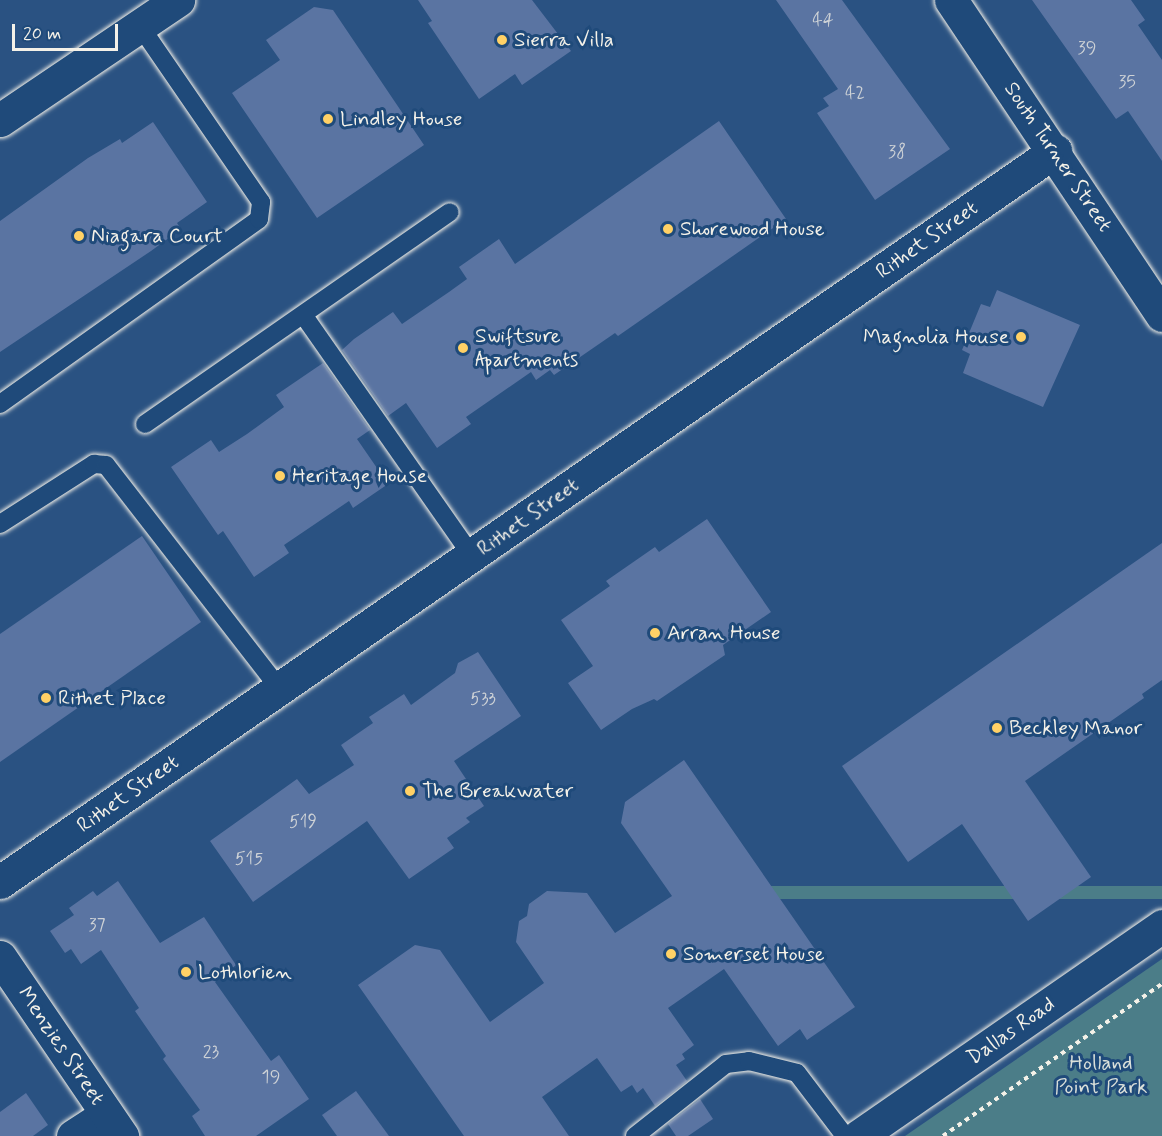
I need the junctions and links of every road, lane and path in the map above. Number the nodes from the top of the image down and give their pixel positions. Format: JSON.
{"nodes":[{"id":1,"x":178,"y":0,"type":"edge"},
{"id":2,"x":951,"y":0,"type":"edge"},
{"id":3,"x":140,"y":26,"type":"junction"},
{"id":4,"x":0,"y":120,"type":"edge"},
{"id":5,"x":1055,"y":151,"type":"junction"},
{"id":6,"x":450,"y":212,"type":"dead end"},
{"id":7,"x":1162,"y":315,"type":"edge"},
{"id":8,"x":304,"y":316,"type":"junction"},
{"id":9,"x":0,"y":404,"type":"edge"},
{"id":10,"x":145,"y":424,"type":"dead end"},
{"id":11,"x":0,"y":524,"type":"edge"},
{"id":12,"x":472,"y":556,"type":"junction"},
{"id":13,"x":280,"y":689,"type":"junction"},
{"id":14,"x":0,"y":882,"type":"edge"},
{"id":15,"x":1162,"y":926,"type":"edge"},
{"id":16,"x":0,"y":957,"type":"edge"},
{"id":17,"x":1162,"y":984,"type":"edge"},
{"id":18,"x":115,"y":1125,"type":"edge"},
{"id":19,"x":74,"y":1136,"type":"edge"},
{"id":20,"x":635,"y":1136,"type":"edge"},
{"id":21,"x":846,"y":1136,"type":"edge"},
{"id":22,"x":859,"y":1136,"type":"edge"},
{"id":23,"x":944,"y":1136,"type":"edge"}],
"edges":[{"from":1,"to":3,"type":"street"},
{"from":2,"to":5,"type":"street","name":"South Turner Street"},
{"from":3,"to":4,"type":"street"},
{"from":3,"to":9,"type":"lane"},
{"from":5,"to":7,"type":"street","name":"South Turner Street"},
{"from":5,"to":12,"type":"street","name":"Rithet Street"},
{"from":6,"to":8,"type":"lane"},
{"from":8,"to":10,"type":"lane"},
{"from":8,"to":12,"type":"lane"},
{"from":11,"to":13,"type":"lane"},
{"from":12,"to":13,"type":"street","name":"Rithet Street"},
{"from":13,"to":14,"type":"street","name":"Rithet Street"},
{"from":15,"to":22,"type":"street","name":"Dallas Road"},
{"from":16,"to":18,"type":"street","name":"Menzies Street"},
{"from":17,"to":23,"type":"path"},
{"from":18,"to":19,"type":"street"},
{"from":20,"to":21,"type":"lane"}]}
